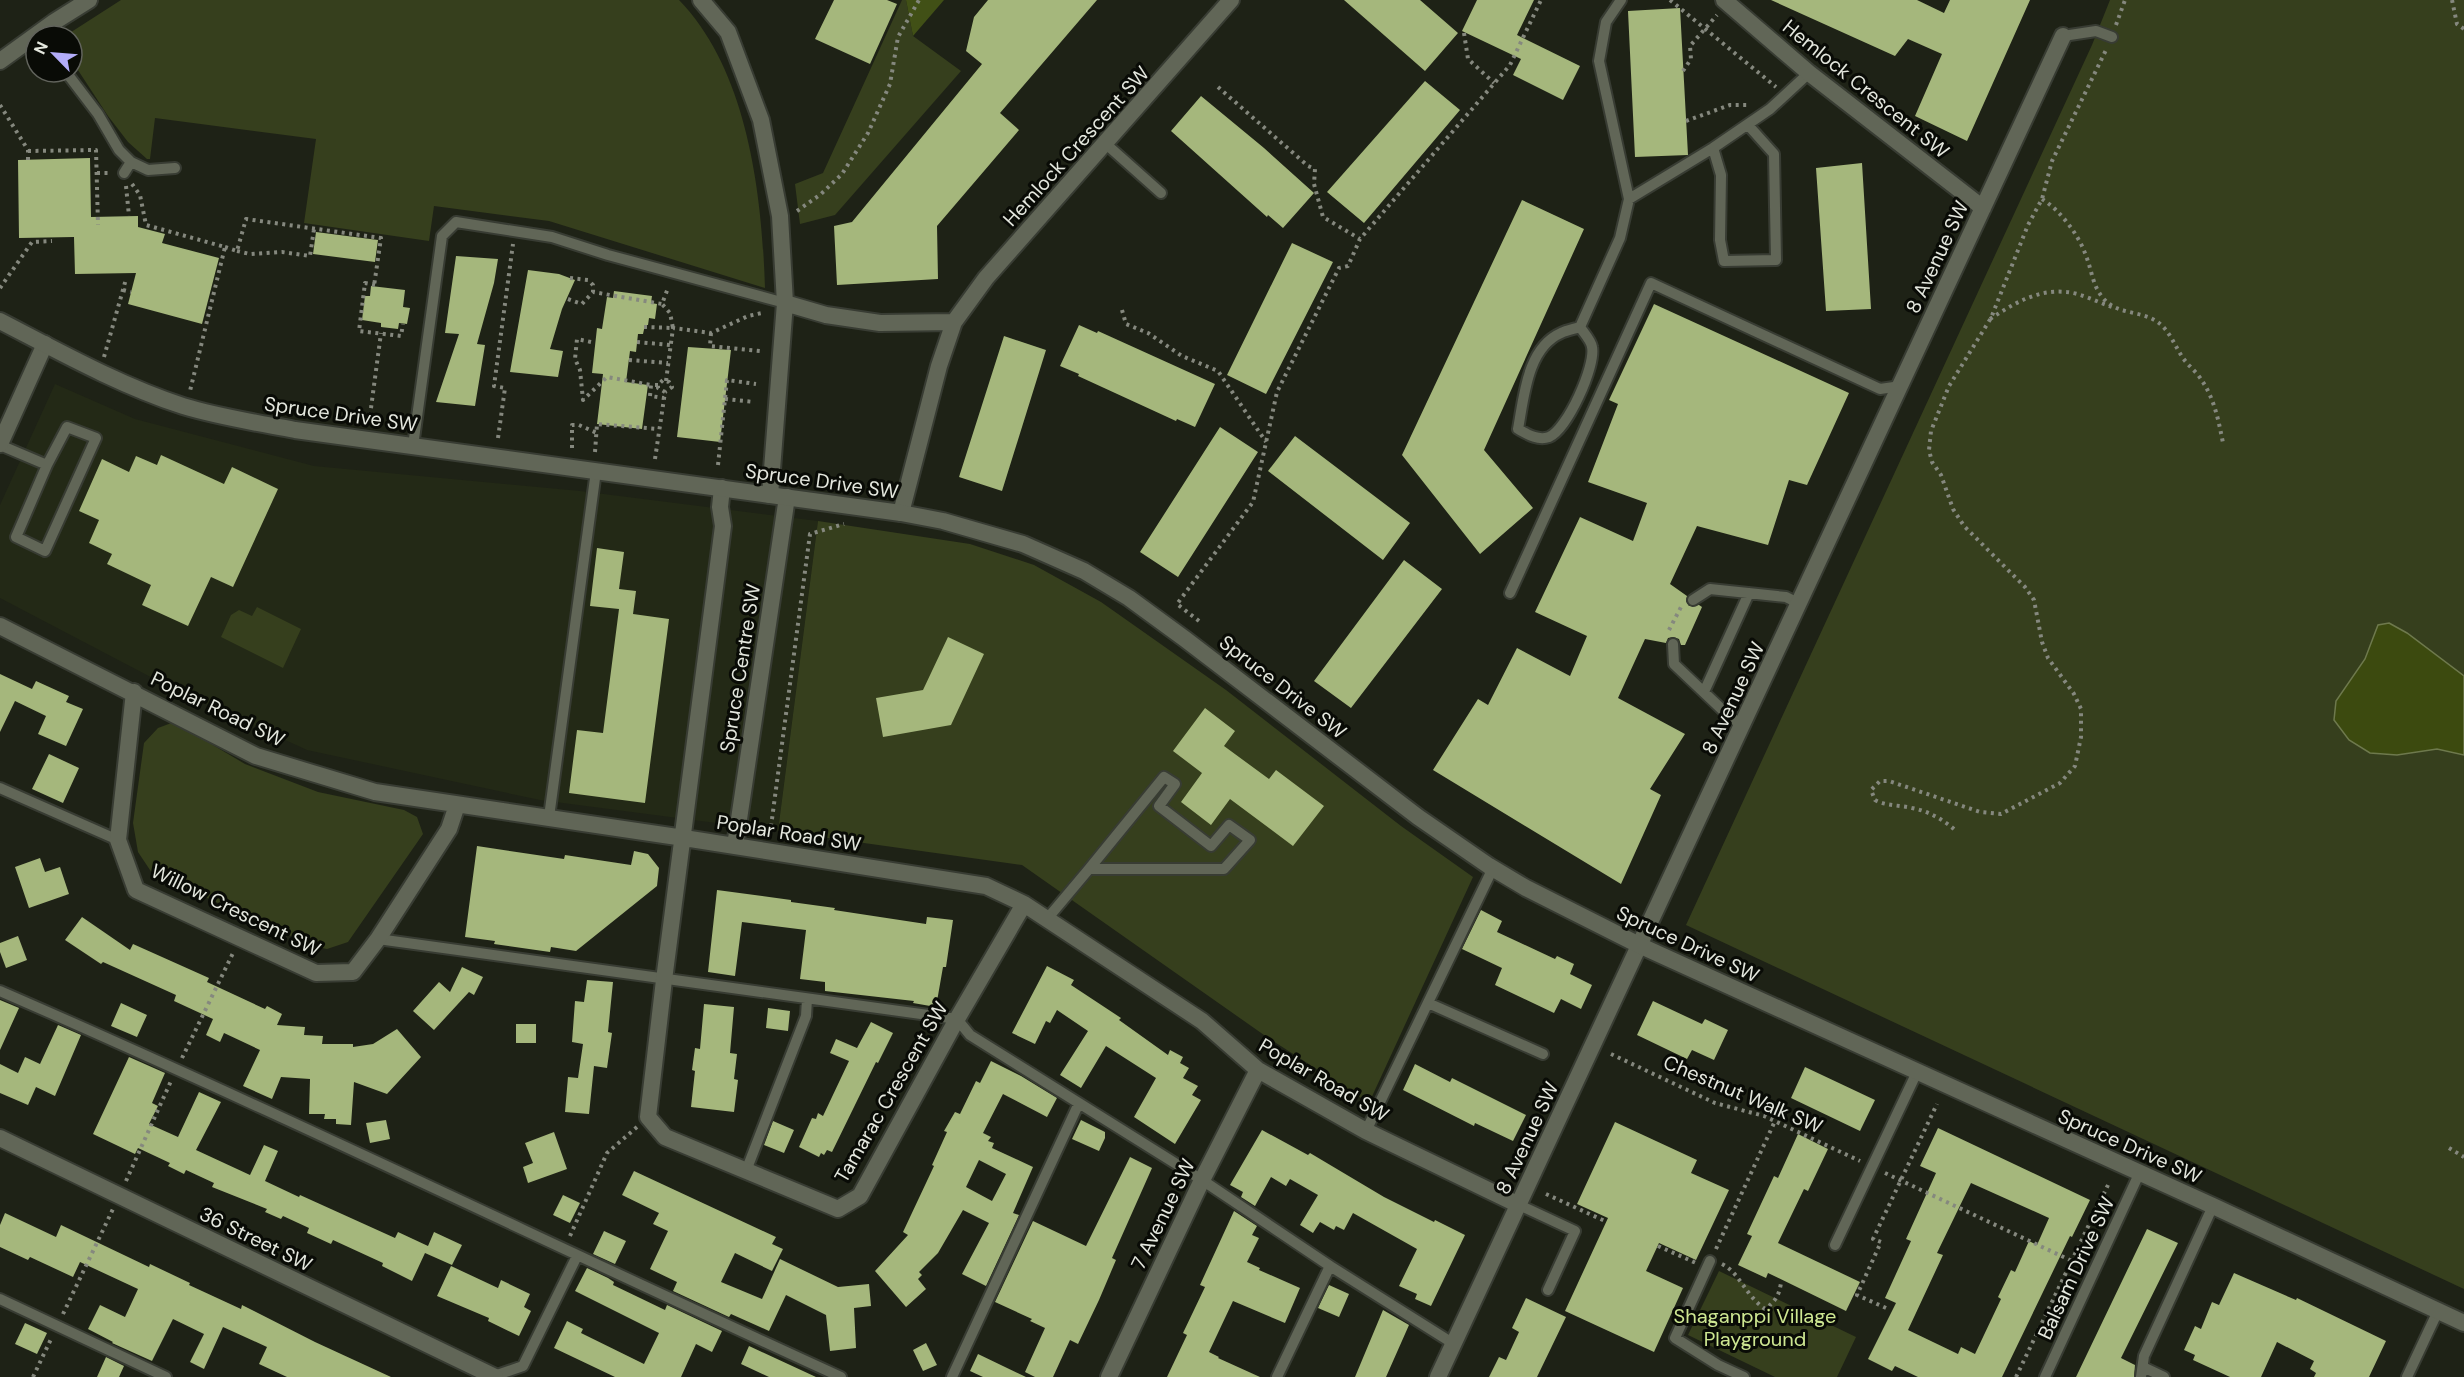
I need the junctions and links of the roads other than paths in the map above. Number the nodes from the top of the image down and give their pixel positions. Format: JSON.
{"nodes":[{"id":1,"x":89,"y":0,"type":"edge"},
{"id":2,"x":701,"y":0,"type":"edge"},
{"id":3,"x":1232,"y":0,"type":"edge"},
{"id":4,"x":1621,"y":0,"type":"edge"},
{"id":5,"x":1724,"y":0,"type":"edge"},
{"id":6,"x":54,"y":24,"type":"edge"},
{"id":7,"x":2063,"y":36,"type":"joint"},
{"id":8,"x":2112,"y":37,"type":"road end"},
{"id":9,"x":24,"y":45,"type":"edge"},
{"id":10,"x":0,"y":61,"type":"edge"},
{"id":11,"x":1809,"y":73,"type":"junction"},
{"id":12,"x":75,"y":84,"type":"edge"},
{"id":13,"x":1748,"y":125,"type":"junction"},
{"id":14,"x":1106,"y":144,"type":"junction"},
{"id":15,"x":1713,"y":148,"type":"junction"},
{"id":16,"x":131,"y":162,"type":"junction"},
{"id":17,"x":175,"y":168,"type":"dead end"},
{"id":18,"x":124,"y":173,"type":"dead end"},
{"id":19,"x":1161,"y":193,"type":"dead end"},
{"id":20,"x":1629,"y":199,"type":"junction"},
{"id":21,"x":1983,"y":208,"type":"junction"},
{"id":22,"x":785,"y":303,"type":"junction"},
{"id":23,"x":0,"y":321,"type":"edge"},
{"id":24,"x":954,"y":322,"type":"junction"},
{"id":25,"x":1580,"y":327,"type":"junction"},
{"id":26,"x":45,"y":344,"type":"junction"},
{"id":27,"x":1900,"y":386,"type":"junction"},
{"id":28,"x":0,"y":445,"type":"edge"},
{"id":29,"x":413,"y":446,"type":"junction"},
{"id":30,"x":47,"y":465,"type":"junction"},
{"id":31,"x":596,"y":471,"type":"junction"},
{"id":32,"x":722,"y":488,"type":"junction"},
{"id":33,"x":779,"y":496,"type":"junction"},
{"id":34,"x":901,"y":513,"type":"junction"},
{"id":35,"x":1510,"y":593,"type":"dead end"},
{"id":36,"x":1749,"y":593,"type":"junction"},
{"id":37,"x":1688,"y":601,"type":"road end"},
{"id":38,"x":1800,"y":604,"type":"junction"},
{"id":39,"x":0,"y":626,"type":"edge"},
{"id":40,"x":1673,"y":644,"type":"dead end"},
{"id":41,"x":134,"y":692,"type":"junction"},
{"id":42,"x":1704,"y":692,"type":"junction"},
{"id":43,"x":1744,"y":725,"type":"junction"},
{"id":44,"x":0,"y":788,"type":"edge"},
{"id":45,"x":457,"y":805,"type":"junction"},
{"id":46,"x":549,"y":817,"type":"junction"},
{"id":47,"x":684,"y":838,"type":"junction"},
{"id":48,"x":118,"y":840,"type":"junction"},
{"id":49,"x":735,"y":846,"type":"junction"},
{"id":50,"x":1493,"y":868,"type":"junction"},
{"id":51,"x":1089,"y":869,"type":"junction"},
{"id":52,"x":1024,"y":904,"type":"junction"},
{"id":53,"x":1047,"y":919,"type":"junction"},
{"id":54,"x":378,"y":939,"type":"junction"},
{"id":55,"x":1641,"y":946,"type":"junction"},
{"id":56,"x":664,"y":980,"type":"junction"},
{"id":57,"x":0,"y":991,"type":"edge"},
{"id":58,"x":807,"y":999,"type":"junction"},
{"id":59,"x":1428,"y":1003,"type":"junction"},
{"id":60,"x":957,"y":1019,"type":"junction"},
{"id":61,"x":1543,"y":1054,"type":"dead end"},
{"id":62,"x":1258,"y":1070,"type":"junction"},
{"id":63,"x":1917,"y":1072,"type":"junction"},
{"id":64,"x":1079,"y":1103,"type":"junction"},
{"id":65,"x":1366,"y":1131,"type":"junction"},
{"id":66,"x":0,"y":1138,"type":"edge"},
{"id":67,"x":746,"y":1171,"type":"junction"},
{"id":68,"x":2139,"y":1174,"type":"junction"},
{"id":69,"x":1202,"y":1180,"type":"junction"},
{"id":70,"x":1519,"y":1205,"type":"junction"},
{"id":71,"x":2213,"y":1206,"type":"junction"},
{"id":72,"x":1835,"y":1245,"type":"dead end"},
{"id":73,"x":577,"y":1256,"type":"junction"},
{"id":74,"x":1710,"y":1261,"type":"road end"},
{"id":75,"x":1330,"y":1266,"type":"junction"},
{"id":76,"x":1548,"y":1290,"type":"dead end"},
{"id":77,"x":0,"y":1299,"type":"edge"},
{"id":78,"x":2438,"y":1311,"type":"junction"},
{"id":79,"x":2464,"y":1323,"type":"edge"},
{"id":80,"x":1454,"y":1344,"type":"junction"},
{"id":81,"x":2142,"y":1372,"type":"edge"},
{"id":82,"x":166,"y":1377,"type":"edge"},
{"id":83,"x":494,"y":1377,"type":"edge"},
{"id":84,"x":841,"y":1377,"type":"edge"},
{"id":85,"x":952,"y":1377,"type":"edge"},
{"id":86,"x":1109,"y":1377,"type":"edge"},
{"id":87,"x":1277,"y":1377,"type":"edge"},
{"id":88,"x":1438,"y":1377,"type":"edge"},
{"id":89,"x":1744,"y":1377,"type":"edge"},
{"id":90,"x":2045,"y":1377,"type":"edge"},
{"id":91,"x":2164,"y":1377,"type":"edge"},
{"id":92,"x":2407,"y":1377,"type":"edge"}],
"edges":[{"from":1,"to":6,"type":"street"},
{"from":2,"to":22,"type":"street","name":"Spruce Centre SW"},
{"from":3,"to":14,"type":"street","name":"Hemlock Crescent SW"},
{"from":4,"to":20,"type":"lane"},
{"from":5,"to":11,"type":"street","name":"Hemlock Crescent SW"},
{"from":7,"to":8,"type":"lane"},
{"from":7,"to":21,"type":"street","name":"8 Avenue SW"},
{"from":9,"to":10,"type":"street"},
{"from":11,"to":13,"type":"lane"},
{"from":11,"to":21,"type":"street","name":"Hemlock Crescent SW"},
{"from":12,"to":16,"type":"lane"},
{"from":13,"to":15,"type":"lane"},
{"from":13,"to":15,"type":"lane"},
{"from":14,"to":19,"type":"lane"},
{"from":14,"to":24,"type":"street","name":"Hemlock Crescent SW"},
{"from":15,"to":20,"type":"lane"},
{"from":16,"to":17,"type":"lane"},
{"from":16,"to":18,"type":"lane"},
{"from":20,"to":25,"type":"lane"},
{"from":21,"to":27,"type":"street","name":"8 Avenue SW"},
{"from":22,"to":24,"type":"street"},
{"from":22,"to":29,"type":"lane"},
{"from":22,"to":33,"type":"street","name":"Spruce Centre SW"},
{"from":23,"to":26,"type":"street","name":"Spruce Drive SW"},
{"from":24,"to":34,"type":"street","name":"Hemlock Crescent SW"},
{"from":25,"to":25,"type":"lane"},
{"from":26,"to":28,"type":"street"},
{"from":26,"to":29,"type":"street","name":"Spruce Drive SW"},
{"from":27,"to":35,"type":"lane"},
{"from":27,"to":38,"type":"street","name":"8 Avenue SW"},
{"from":28,"to":30,"type":"lane"},
{"from":29,"to":31,"type":"street","name":"Spruce Drive SW"},
{"from":30,"to":30,"type":"lane"},
{"from":31,"to":32,"type":"street","name":"Spruce Drive SW"},
{"from":31,"to":46,"type":"lane"},
{"from":32,"to":33,"type":"street","name":"Spruce Drive SW"},
{"from":32,"to":47,"type":"street","name":"Spruce Centre SW"},
{"from":33,"to":34,"type":"street","name":"Spruce Drive SW"},
{"from":33,"to":49,"type":"street","name":"Spruce Centre SW"},
{"from":34,"to":50,"type":"street","name":"Spruce Drive SW"},
{"from":36,"to":37,"type":"lane"},
{"from":36,"to":38,"type":"lane"},
{"from":36,"to":42,"type":"lane"},
{"from":38,"to":43,"type":"street","name":"8 Avenue SW"},
{"from":39,"to":41,"type":"street","name":"Poplar Road SW"},
{"from":40,"to":42,"type":"lane"},
{"from":41,"to":45,"type":"street","name":"Poplar Road SW"},
{"from":41,"to":48,"type":"street","name":"Willow Crescent SW"},
{"from":42,"to":43,"type":"lane"},
{"from":43,"to":55,"type":"street","name":"8 Avenue SW"},
{"from":44,"to":48,"type":"lane"},
{"from":45,"to":46,"type":"street","name":"Poplar Road SW"},
{"from":45,"to":54,"type":"street","name":"Willow Crescent SW"},
{"from":46,"to":47,"type":"street","name":"Poplar Road SW"},
{"from":47,"to":49,"type":"street","name":"Poplar Road SW"},
{"from":47,"to":56,"type":"street"},
{"from":48,"to":54,"type":"street","name":"Willow Crescent SW"},
{"from":49,"to":52,"type":"street","name":"Poplar Road SW"},
{"from":50,"to":55,"type":"street","name":"Spruce Drive SW"},
{"from":50,"to":59,"type":"lane"},
{"from":51,"to":51,"type":"lane"},
{"from":51,"to":53,"type":"lane"},
{"from":52,"to":53,"type":"street","name":"Poplar Road SW"},
{"from":52,"to":60,"type":"street","name":"Tamarac Crescent SW"},
{"from":53,"to":62,"type":"street","name":"Poplar Road SW"},
{"from":54,"to":56,"type":"lane"},
{"from":55,"to":63,"type":"street","name":"Spruce Drive SW"},
{"from":55,"to":70,"type":"street","name":"8 Avenue SW"},
{"from":56,"to":58,"type":"lane"},
{"from":56,"to":67,"type":"street","name":"Tamarac Crescent SW"},
{"from":57,"to":73,"type":"lane"},
{"from":58,"to":60,"type":"lane"},
{"from":58,"to":67,"type":"lane"},
{"from":59,"to":61,"type":"lane"},
{"from":59,"to":65,"type":"lane"},
{"from":60,"to":64,"type":"lane"},
{"from":60,"to":67,"type":"street","name":"Tamarac Crescent SW"},
{"from":62,"to":65,"type":"street","name":"Poplar Road SW"},
{"from":62,"to":69,"type":"street","name":"7 Avenue SW"},
{"from":63,"to":68,"type":"street","name":"Spruce Drive SW"},
{"from":63,"to":72,"type":"lane"},
{"from":64,"to":69,"type":"lane"},
{"from":64,"to":85,"type":"lane"},
{"from":65,"to":70,"type":"street","name":"Poplar Road SW"},
{"from":66,"to":83,"type":"street","name":"36 Street SW"},
{"from":68,"to":71,"type":"street","name":"Spruce Drive SW"},
{"from":68,"to":90,"type":"lane","name":"Balsam Drive SW"},
{"from":69,"to":75,"type":"lane"},
{"from":69,"to":86,"type":"street","name":"7 Avenue SW"},
{"from":70,"to":76,"type":"lane"},
{"from":70,"to":80,"type":"street","name":"8 Avenue SW"},
{"from":71,"to":78,"type":"street","name":"Spruce Drive SW"},
{"from":71,"to":81,"type":"lane"},
{"from":73,"to":83,"type":"lane"},
{"from":73,"to":84,"type":"lane"},
{"from":74,"to":89,"type":"lane"},
{"from":75,"to":80,"type":"lane"},
{"from":75,"to":87,"type":"lane"},
{"from":77,"to":82,"type":"lane"},
{"from":78,"to":79,"type":"street","name":"Spruce Drive SW"},
{"from":78,"to":92,"type":"lane"},
{"from":80,"to":88,"type":"street","name":"8 Avenue SW"},
{"from":81,"to":91,"type":"lane"}]}
